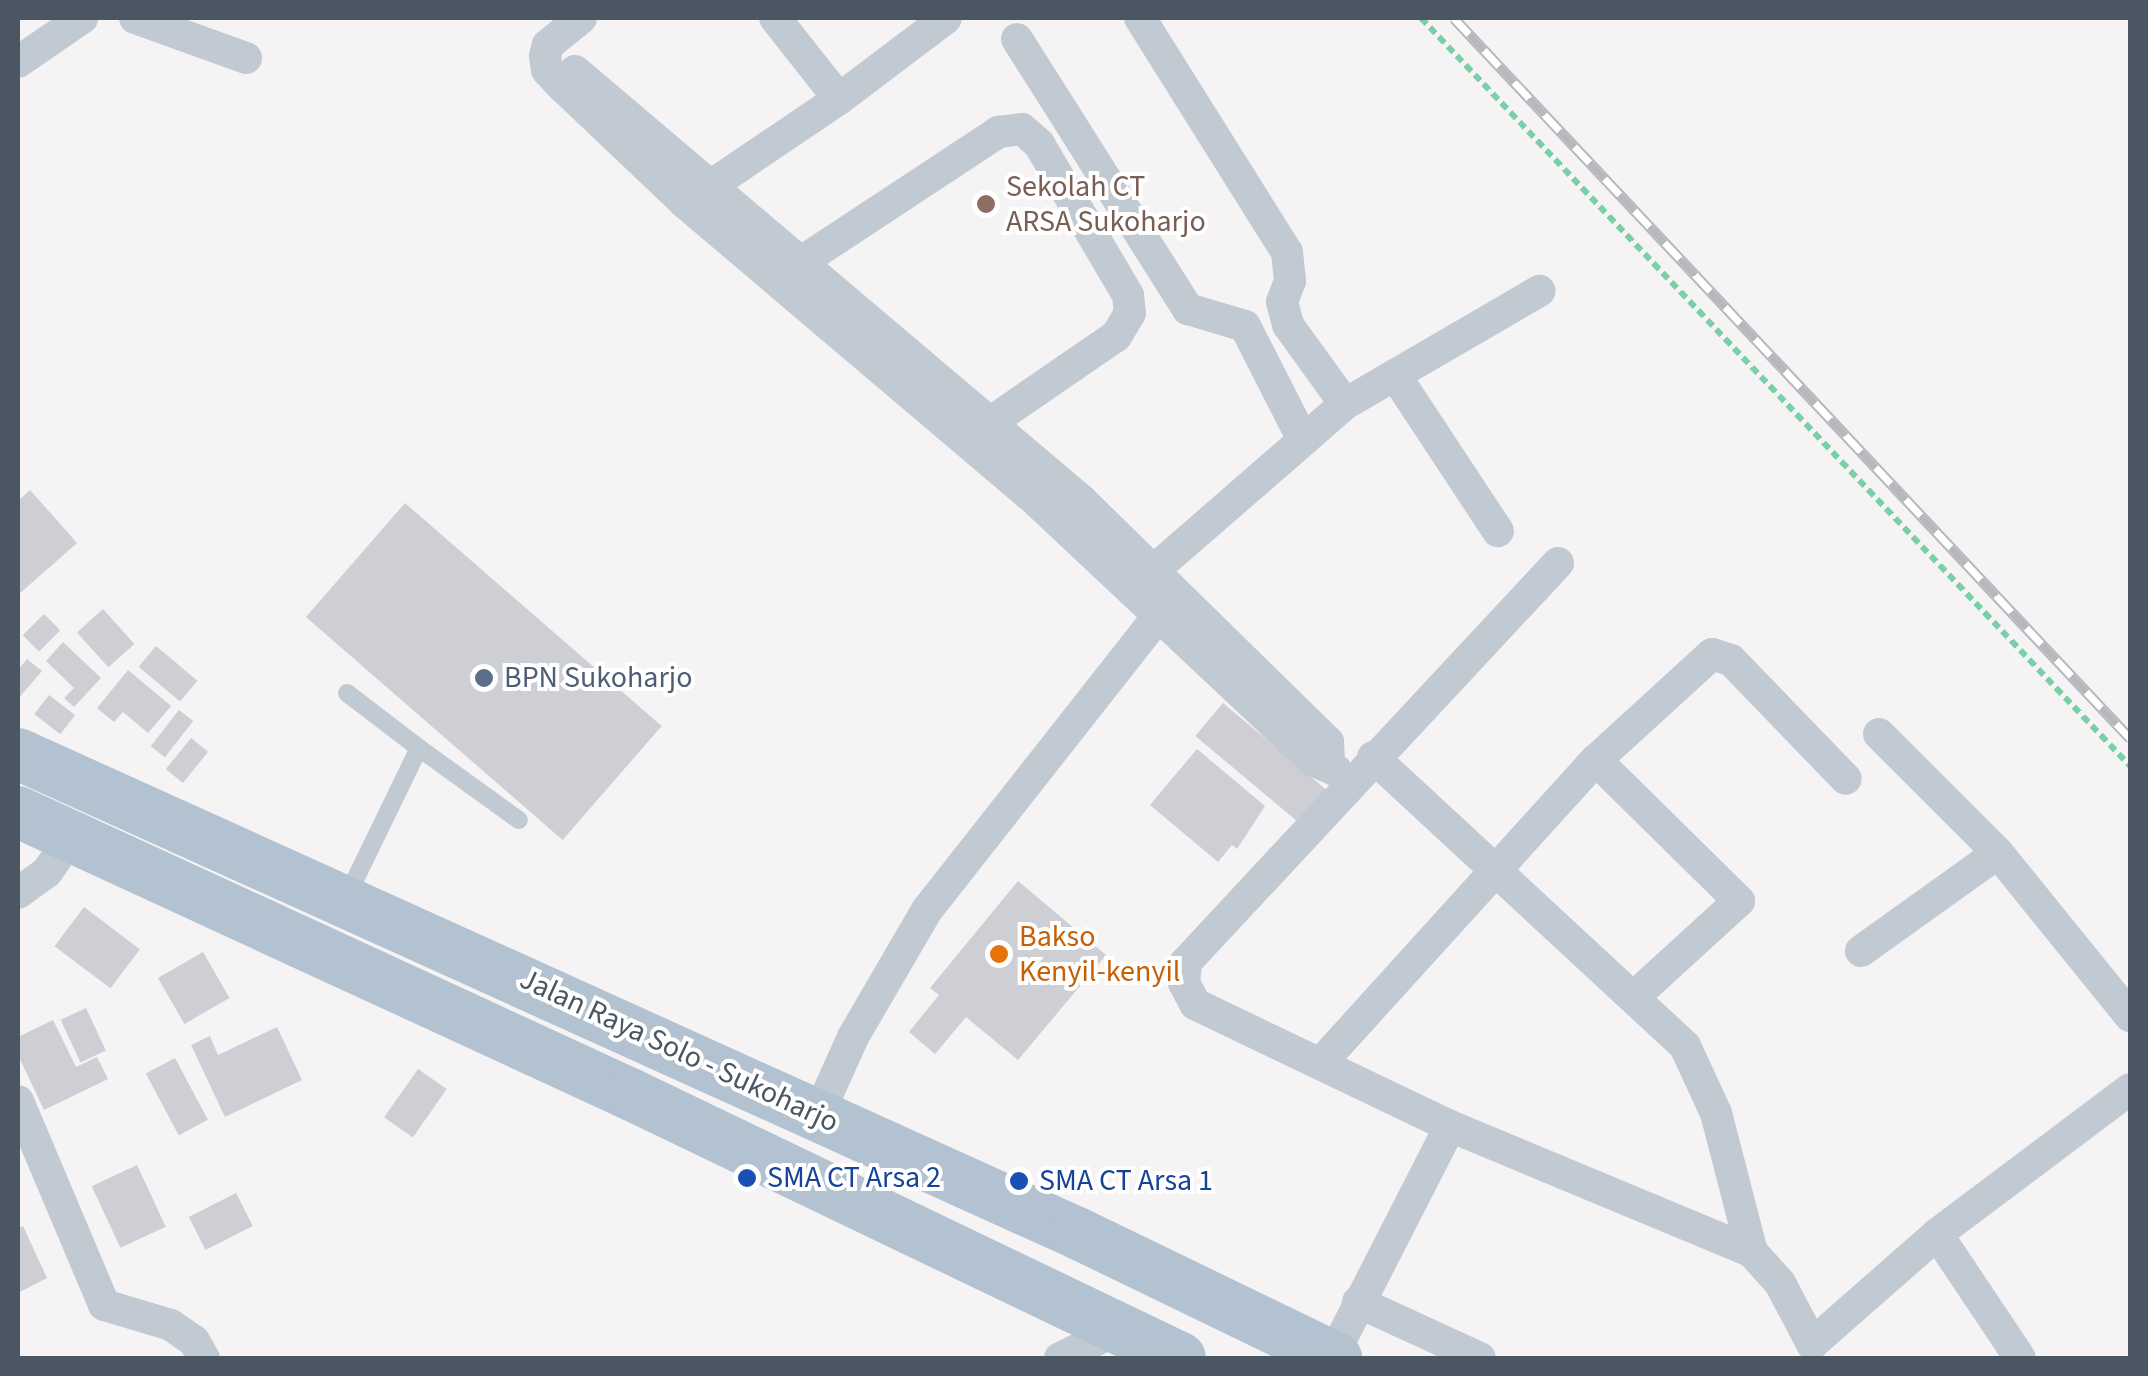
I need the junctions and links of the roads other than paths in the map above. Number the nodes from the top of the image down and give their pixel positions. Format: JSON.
{"nodes":[{"id":1,"x":82,"y":18,"type":"edge"},
{"id":2,"x":134,"y":18,"type":"edge"},
{"id":3,"x":581,"y":18,"type":"edge"},
{"id":4,"x":775,"y":18,"type":"edge"},
{"id":5,"x":946,"y":18,"type":"edge"},
{"id":6,"x":1140,"y":18,"type":"edge"},
{"id":7,"x":1017,"y":38,"type":"dead end"},
{"id":8,"x":246,"y":58,"type":"dead end"},
{"id":9,"x":18,"y":62,"type":"edge"},
{"id":10,"x":839,"y":99,"type":"junction"},
{"id":11,"x":698,"y":194,"type":"junction"},
{"id":12,"x":786,"y":272,"type":"junction"},
{"id":13,"x":1539,"y":291,"type":"dead end"},
{"id":14,"x":1394,"y":375,"type":"junction"},
{"id":15,"x":1345,"y":404,"type":"junction"},
{"id":16,"x":992,"y":422,"type":"junction"},
{"id":17,"x":1302,"y":438,"type":"junction"},
{"id":18,"x":1498,"y":531,"type":"dead end"},
{"id":19,"x":1558,"y":564,"type":"dead end"},
{"id":20,"x":1154,"y":570,"type":"junction"},
{"id":21,"x":1156,"y":618,"type":"junction"},
{"id":22,"x":347,"y":693,"type":"dead end"},
{"id":23,"x":1879,"y":734,"type":"dead end"},
{"id":24,"x":419,"y":748,"type":"junction"},
{"id":25,"x":18,"y":754,"type":"edge"},
{"id":26,"x":1373,"y":757,"type":"junction"},
{"id":27,"x":1596,"y":760,"type":"junction"},
{"id":28,"x":1846,"y":779,"type":"dead end"},
{"id":29,"x":18,"y":812,"type":"edge"},
{"id":30,"x":519,"y":820,"type":"dead end"},
{"id":31,"x":61,"y":853,"type":"junction"},
{"id":32,"x":1998,"y":853,"type":"junction"},
{"id":33,"x":1497,"y":867,"type":"junction"},
{"id":34,"x":352,"y":886,"type":"junction"},
{"id":35,"x":18,"y":893,"type":"edge"},
{"id":36,"x":1861,"y":952,"type":"dead end"},
{"id":37,"x":1634,"y":997,"type":"junction"},
{"id":38,"x":2130,"y":1016,"type":"edge"},
{"id":39,"x":1320,"y":1064,"type":"junction"},
{"id":40,"x":2130,"y":1089,"type":"edge"},
{"id":41,"x":18,"y":1100,"type":"edge"},
{"id":42,"x":822,"y":1103,"type":"junction"},
{"id":43,"x":1450,"y":1126,"type":"junction"},
{"id":44,"x":1937,"y":1234,"type":"junction"},
{"id":45,"x":1752,"y":1252,"type":"junction"},
{"id":46,"x":1358,"y":1302,"type":"junction"},
{"id":47,"x":1076,"y":1325,"type":"edge"},
{"id":48,"x":1806,"y":1351,"type":"edge"},
{"id":49,"x":204,"y":1358,"type":"edge"},
{"id":50,"x":1180,"y":1358,"type":"edge"},
{"id":51,"x":1334,"y":1358,"type":"edge"},
{"id":52,"x":1480,"y":1358,"type":"edge"},
{"id":53,"x":2020,"y":1358,"type":"edge"}],
"edges":[{"from":1,"to":9,"type":"street"},
{"from":2,"to":8,"type":"street"},
{"from":3,"to":11,"type":"street"},
{"from":4,"to":10,"type":"street"},
{"from":5,"to":10,"type":"street"},
{"from":6,"to":15,"type":"street"},
{"from":7,"to":17,"type":"street"},
{"from":10,"to":11,"type":"street"},
{"from":11,"to":12,"type":"street"},
{"from":12,"to":16,"type":"street"},
{"from":12,"to":16,"type":"street"},
{"from":12,"to":21,"type":"street"},
{"from":13,"to":14,"type":"street"},
{"from":14,"to":15,"type":"street"},
{"from":14,"to":18,"type":"street"},
{"from":15,"to":17,"type":"street"},
{"from":16,"to":20,"type":"street"},
{"from":17,"to":20,"type":"street"},
{"from":19,"to":26,"type":"street"},
{"from":20,"to":21,"type":"street"},
{"from":21,"to":42,"type":"street"},
{"from":22,"to":24,"type":"lane"},
{"from":23,"to":32,"type":"street"},
{"from":24,"to":30,"type":"lane"},
{"from":24,"to":34,"type":"lane"},
{"from":25,"to":34,"type":"main road","name":"Jalan Raya Solo - Sukoharjo"},
{"from":26,"to":33,"type":"street"},
{"from":26,"to":39,"type":"street"},
{"from":27,"to":28,"type":"street"},
{"from":27,"to":33,"type":"street"},
{"from":27,"to":37,"type":"street"},
{"from":29,"to":31,"type":"main road","name":"Jalan Raya Solo - Sukoharjo"},
{"from":31,"to":35,"type":"street"},
{"from":31,"to":47,"type":"main road","name":"Jalan Raya Solo - Sukoharjo"},
{"from":32,"to":36,"type":"street"},
{"from":32,"to":38,"type":"street"},
{"from":33,"to":37,"type":"street"},
{"from":33,"to":39,"type":"street"},
{"from":34,"to":42,"type":"main road","name":"Jalan Raya Solo - Sukoharjo"},
{"from":37,"to":45,"type":"street"},
{"from":39,"to":43,"type":"street"},
{"from":40,"to":44,"type":"street"},
{"from":41,"to":49,"type":"street"},
{"from":42,"to":51,"type":"main road","name":"Jalan Raya Solo - Sukoharjo"},
{"from":43,"to":45,"type":"street"},
{"from":43,"to":46,"type":"street"},
{"from":44,"to":48,"type":"street"},
{"from":44,"to":53,"type":"street"},
{"from":45,"to":48,"type":"street"},
{"from":46,"to":51,"type":"street"},
{"from":46,"to":52,"type":"street"},
{"from":47,"to":50,"type":"main road","name":"Jalan Raya Solo - Sukoharjo"}]}
